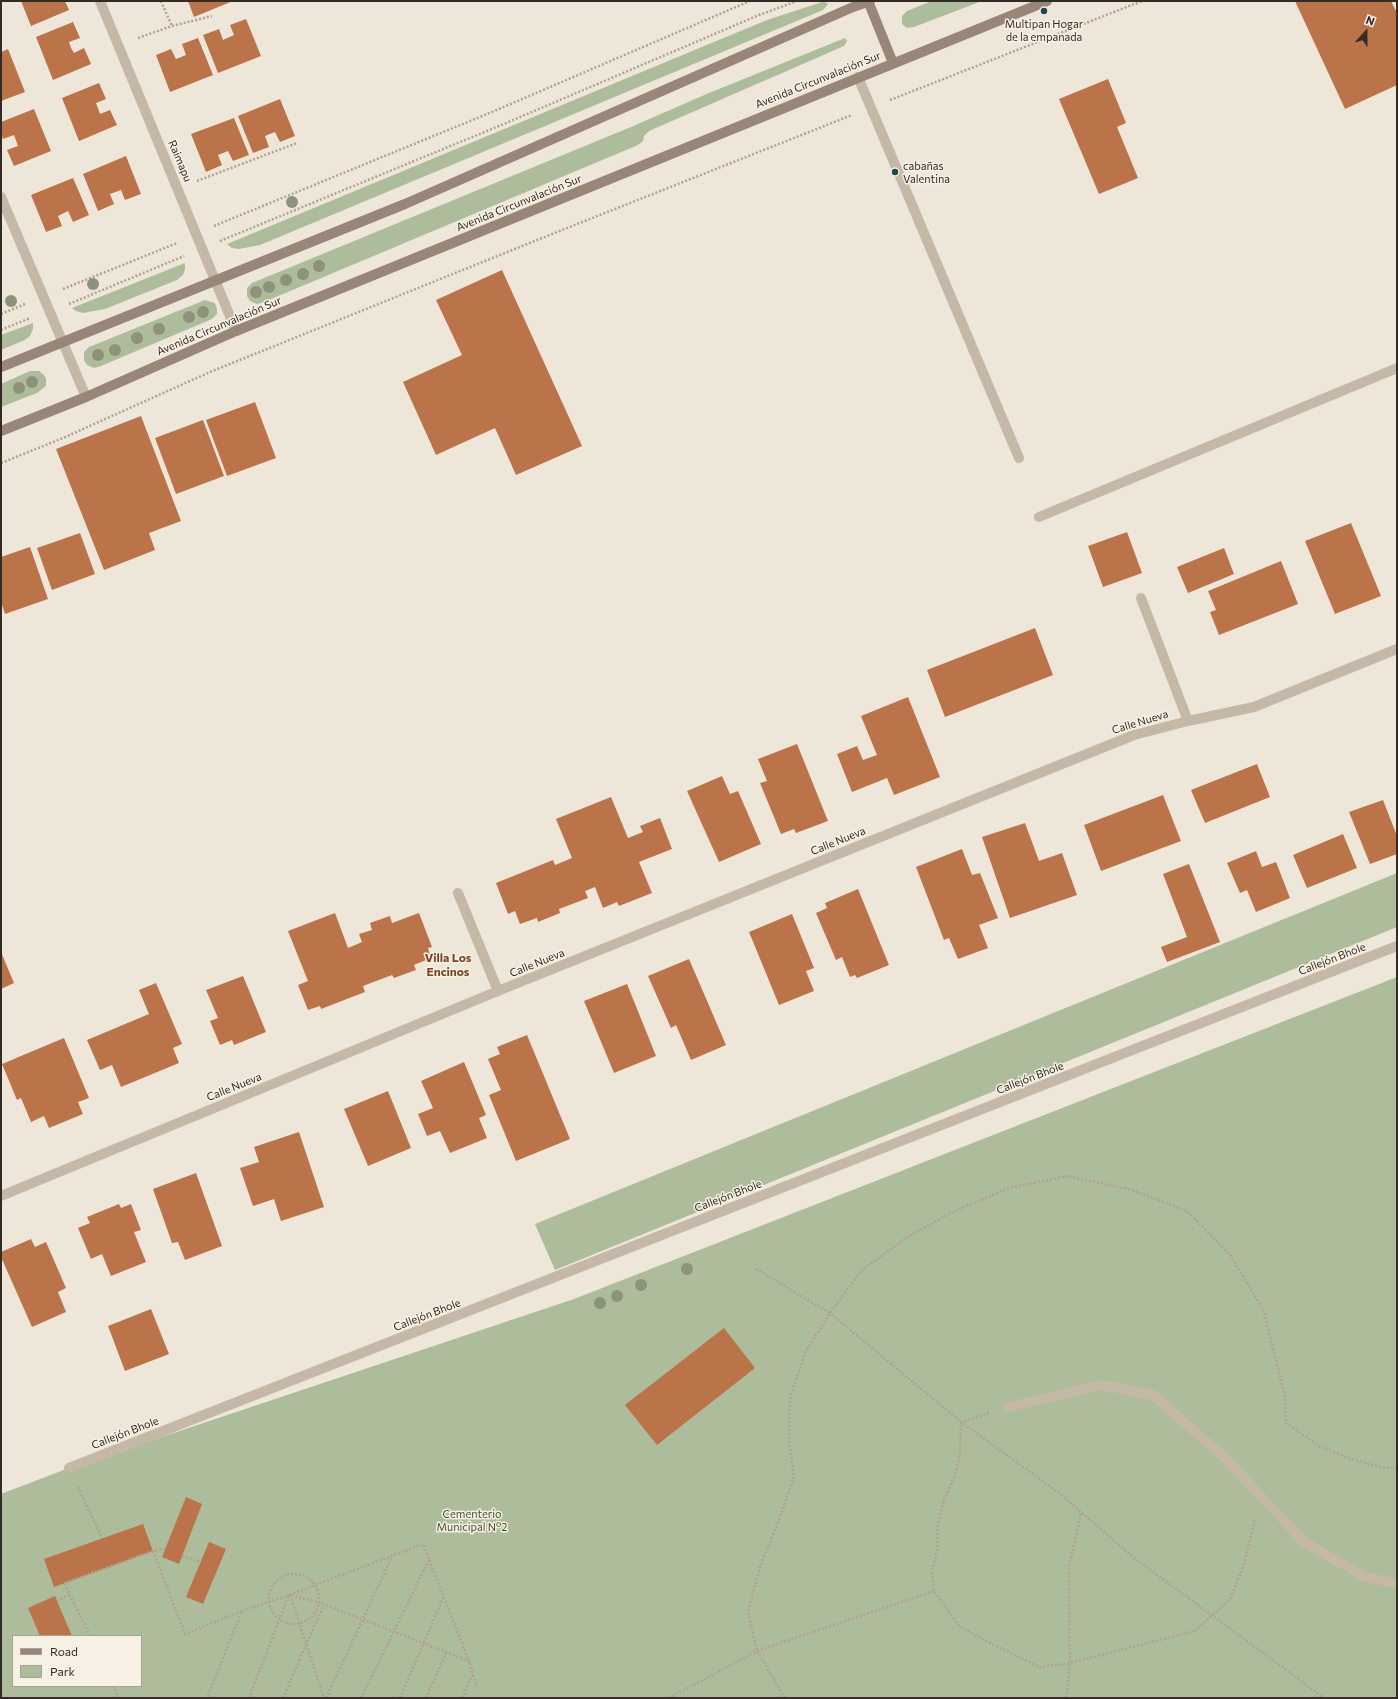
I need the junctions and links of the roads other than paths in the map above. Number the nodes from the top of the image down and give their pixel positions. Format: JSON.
{"nodes":[{"id":1,"x":100,"y":1,"type":"edge"},
{"id":2,"x":869,"y":1,"type":"edge"},
{"id":3,"x":1047,"y":1,"type":"edge"},
{"id":4,"x":893,"y":63,"type":"junction"},
{"id":5,"x":858,"y":77,"type":"junction"},
{"id":6,"x":1,"y":197,"type":"edge"},
{"id":7,"x":216,"y":280,"type":"junction"},
{"id":8,"x":236,"y":331,"type":"junction"},
{"id":9,"x":62,"y":342,"type":"junction"},
{"id":10,"x":1,"y":367,"type":"edge"},
{"id":11,"x":1397,"y":368,"type":"edge"},
{"id":12,"x":86,"y":397,"type":"junction"},
{"id":13,"x":1,"y":431,"type":"edge"},
{"id":14,"x":1019,"y":458,"type":"dead end"},
{"id":15,"x":1039,"y":517,"type":"dead end"},
{"id":16,"x":1141,"y":598,"type":"dead end"},
{"id":17,"x":1397,"y":649,"type":"edge"},
{"id":18,"x":1188,"y":721,"type":"junction"},
{"id":19,"x":458,"y":893,"type":"dead end"},
{"id":20,"x":1397,"y":946,"type":"edge"},
{"id":21,"x":498,"y":992,"type":"junction"},
{"id":22,"x":1,"y":1196,"type":"edge"},
{"id":23,"x":1008,"y":1407,"type":"road end"},
{"id":24,"x":69,"y":1468,"type":"road end"},
{"id":25,"x":1397,"y":1584,"type":"edge"}],
"edges":[{"from":1,"to":7,"type":"street","name":"Raimapu"},
{"from":2,"to":4,"type":"main road"},
{"from":2,"to":7,"type":"main road"},
{"from":3,"to":4,"type":"main road","name":"Avenida Circunvalación Sur"},
{"from":4,"to":5,"type":"main road","name":"Avenida Circunvalación Sur"},
{"from":5,"to":8,"type":"main road","name":"Avenida Circunvalación Sur"},
{"from":5,"to":14,"type":"street"},
{"from":6,"to":9,"type":"street"},
{"from":7,"to":8,"type":"street","name":"Raimapu"},
{"from":7,"to":9,"type":"main road"},
{"from":8,"to":12,"type":"main road","name":"Avenida Circunvalación Sur"},
{"from":9,"to":10,"type":"main road"},
{"from":9,"to":12,"type":"street"},
{"from":11,"to":15,"type":"street"},
{"from":12,"to":13,"type":"main road","name":"Avenida Circunvalación Sur"},
{"from":16,"to":18,"type":"street","name":"Calle Nueva"},
{"from":17,"to":18,"type":"street","name":"Calle Nueva"},
{"from":18,"to":21,"type":"street","name":"Calle Nueva"},
{"from":19,"to":21,"type":"street"},
{"from":20,"to":24,"type":"street","name":"Callejón Bhole"},
{"from":21,"to":22,"type":"street","name":"Calle Nueva"},
{"from":23,"to":25,"type":"street"}]}
